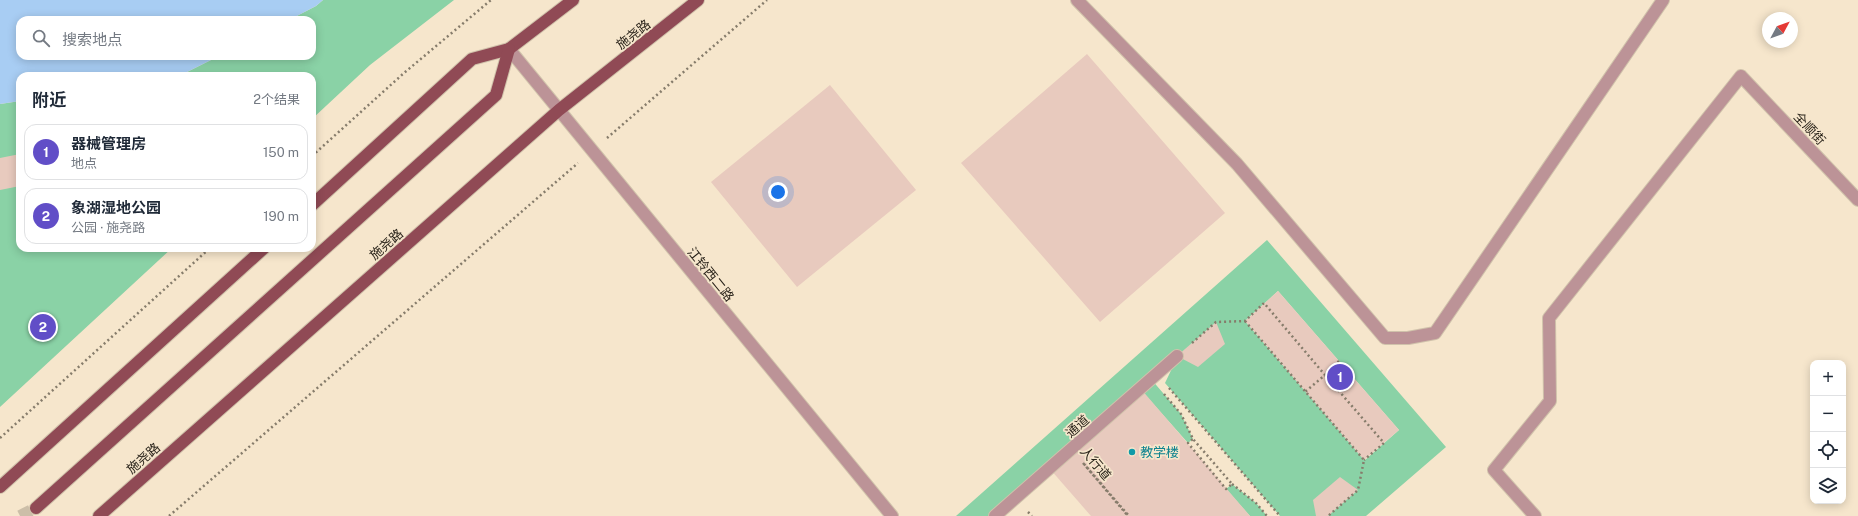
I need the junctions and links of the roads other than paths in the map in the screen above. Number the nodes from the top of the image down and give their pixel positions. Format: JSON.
{"nodes":[{"id":1,"x":573,"y":0,"type":"edge"},
{"id":2,"x":698,"y":0,"type":"edge"},
{"id":3,"x":1077,"y":0,"type":"edge"},
{"id":4,"x":1663,"y":0,"type":"edge"},
{"id":5,"x":509,"y":49,"type":"junction"},
{"id":6,"x":559,"y":110,"type":"junction"},
{"id":7,"x":316,"y":200,"type":"edge"},
{"id":8,"x":1858,"y":200,"type":"edge"},
{"id":9,"x":260,"y":252,"type":"edge"},
{"id":10,"x":1177,"y":356,"type":"road end"},
{"id":11,"x":0,"y":488,"type":"edge"},
{"id":12,"x":36,"y":508,"type":"tunnel mouth"},
{"id":13,"x":99,"y":516,"type":"edge"},
{"id":14,"x":892,"y":516,"type":"edge"},
{"id":15,"x":995,"y":516,"type":"edge"},
{"id":16,"x":1535,"y":516,"type":"edge"}],
"edges":[{"from":1,"to":5,"type":"main road"},
{"from":2,"to":6,"type":"main road","name":"施尧路"},
{"from":3,"to":4,"type":"street"},
{"from":5,"to":6,"type":"street","name":"江铃西二路"},
{"from":5,"to":7,"type":"main road"},
{"from":5,"to":12,"type":"main road"},
{"from":6,"to":13,"type":"main road","name":"施尧路"},
{"from":6,"to":14,"type":"street","name":"江铃西二路"},
{"from":8,"to":16,"type":"street","name":"全顺街"},
{"from":9,"to":11,"type":"main road"},
{"from":10,"to":15,"type":"street","name":"通道"}]}
